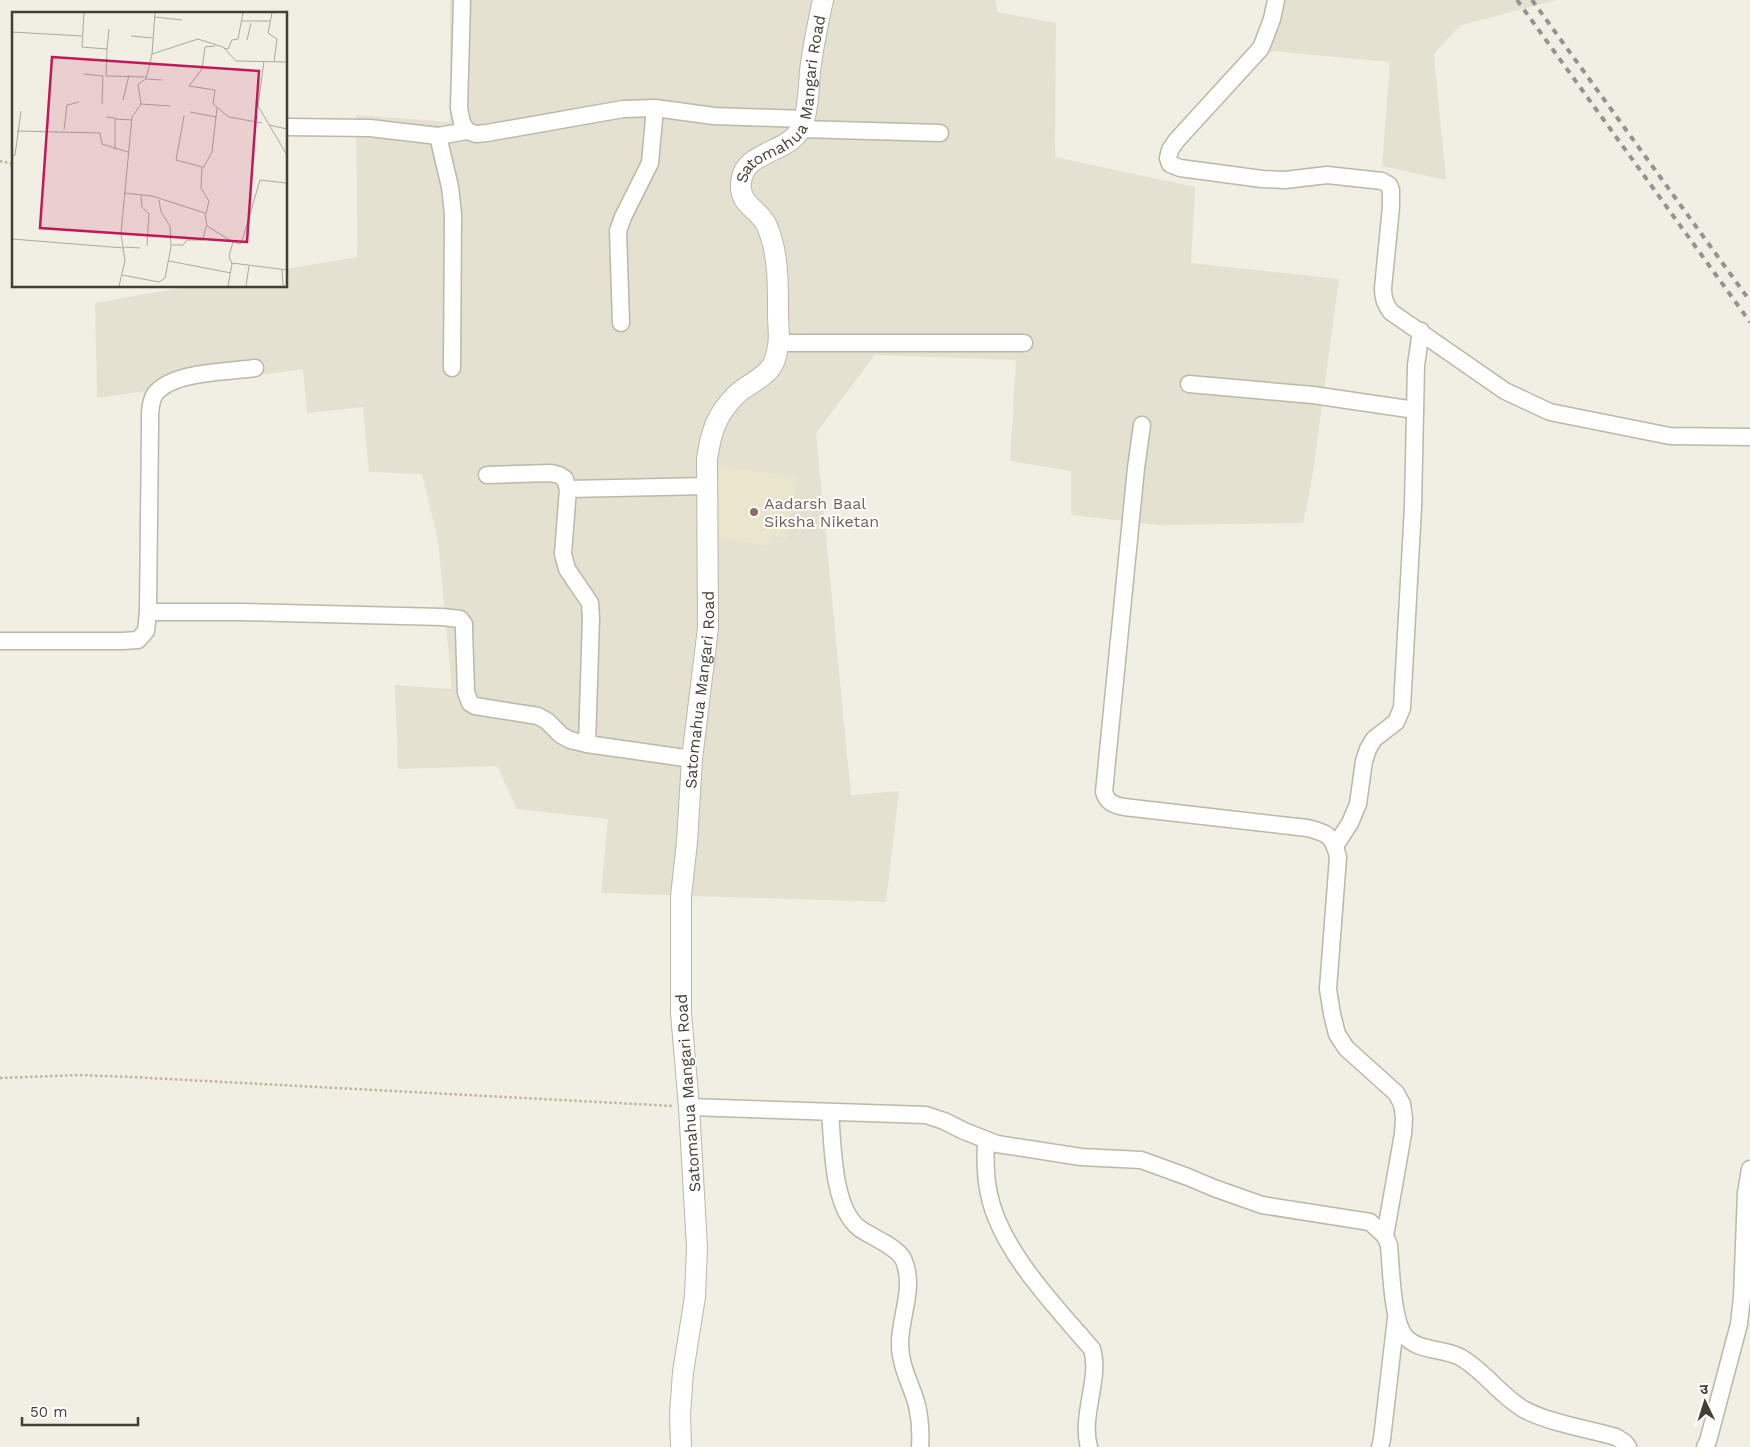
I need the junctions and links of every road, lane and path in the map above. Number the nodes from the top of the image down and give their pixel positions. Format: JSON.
{"nodes":[{"id":1,"x":462,"y":0,"type":"edge"},
{"id":2,"x":823,"y":0,"type":"edge"},
{"id":3,"x":1276,"y":0,"type":"edge"},
{"id":4,"x":655,"y":108,"type":"junction"},
{"id":5,"x":802,"y":124,"type":"junction"},
{"id":6,"x":288,"y":127,"type":"edge"},
{"id":7,"x":467,"y":131,"type":"junction"},
{"id":8,"x":940,"y":133,"type":"dead end"},
{"id":9,"x":438,"y":136,"type":"junction"},
{"id":10,"x":621,"y":323,"type":"dead end"},
{"id":11,"x":1420,"y":332,"type":"junction"},
{"id":12,"x":779,"y":343,"type":"junction"},
{"id":13,"x":1024,"y":343,"type":"dead end"},
{"id":14,"x":255,"y":368,"type":"dead end"},
{"id":15,"x":452,"y":368,"type":"dead end"},
{"id":16,"x":1189,"y":384,"type":"dead end"},
{"id":17,"x":1415,"y":410,"type":"junction"},
{"id":18,"x":1142,"y":425,"type":"dead end"},
{"id":19,"x":1750,"y":437,"type":"edge"},
{"id":20,"x":487,"y":475,"type":"dead end"},
{"id":21,"x":708,"y":486,"type":"junction"},
{"id":22,"x":568,"y":489,"type":"junction"},
{"id":23,"x":148,"y":612,"type":"junction"},
{"id":24,"x":0,"y":641,"type":"edge"},
{"id":25,"x":587,"y":744,"type":"junction"},
{"id":26,"x":692,"y":759,"type":"junction"},
{"id":27,"x":1336,"y":846,"type":"junction"},
{"id":28,"x":0,"y":1078,"type":"edge"},
{"id":29,"x":689,"y":1107,"type":"junction"},
{"id":30,"x":830,"y":1113,"type":"junction"},
{"id":31,"x":986,"y":1140,"type":"junction"},
{"id":32,"x":1750,"y":1170,"type":"edge"},
{"id":33,"x":1385,"y":1236,"type":"junction"},
{"id":34,"x":1397,"y":1316,"type":"junction"},
{"id":35,"x":681,"y":1447,"type":"edge"},
{"id":36,"x":920,"y":1447,"type":"edge"},
{"id":37,"x":1090,"y":1447,"type":"edge"},
{"id":38,"x":1380,"y":1447,"type":"edge"},
{"id":39,"x":1628,"y":1447,"type":"edge"},
{"id":40,"x":1705,"y":1447,"type":"edge"}],
"edges":[{"from":1,"to":7,"type":"street"},
{"from":2,"to":5,"type":"street","name":"Satomahua Mangari Road"},
{"from":3,"to":11,"type":"street"},
{"from":4,"to":5,"type":"street"},
{"from":4,"to":7,"type":"street"},
{"from":4,"to":10,"type":"street"},
{"from":5,"to":8,"type":"street"},
{"from":5,"to":12,"type":"street","name":"Satomahua Mangari Road"},
{"from":6,"to":9,"type":"street"},
{"from":7,"to":9,"type":"street"},
{"from":9,"to":15,"type":"street"},
{"from":11,"to":17,"type":"street"},
{"from":11,"to":19,"type":"street"},
{"from":12,"to":13,"type":"street"},
{"from":12,"to":21,"type":"street","name":"Satomahua Mangari Road"},
{"from":14,"to":23,"type":"street"},
{"from":16,"to":17,"type":"street"},
{"from":17,"to":27,"type":"street"},
{"from":18,"to":27,"type":"street"},
{"from":20,"to":22,"type":"street"},
{"from":21,"to":22,"type":"street"},
{"from":21,"to":26,"type":"street","name":"Satomahua Mangari Road"},
{"from":22,"to":25,"type":"street"},
{"from":23,"to":24,"type":"street"},
{"from":23,"to":25,"type":"street"},
{"from":25,"to":26,"type":"street"},
{"from":26,"to":29,"type":"street","name":"Satomahua Mangari Road"},
{"from":27,"to":33,"type":"street"},
{"from":28,"to":29,"type":"path"},
{"from":29,"to":30,"type":"street"},
{"from":29,"to":35,"type":"street","name":"Satomahua Mangari Road"},
{"from":30,"to":31,"type":"street"},
{"from":30,"to":36,"type":"street"},
{"from":31,"to":33,"type":"street"},
{"from":31,"to":37,"type":"street"},
{"from":32,"to":40,"type":"street"},
{"from":33,"to":34,"type":"street"},
{"from":34,"to":38,"type":"street"},
{"from":34,"to":39,"type":"street"}]}
